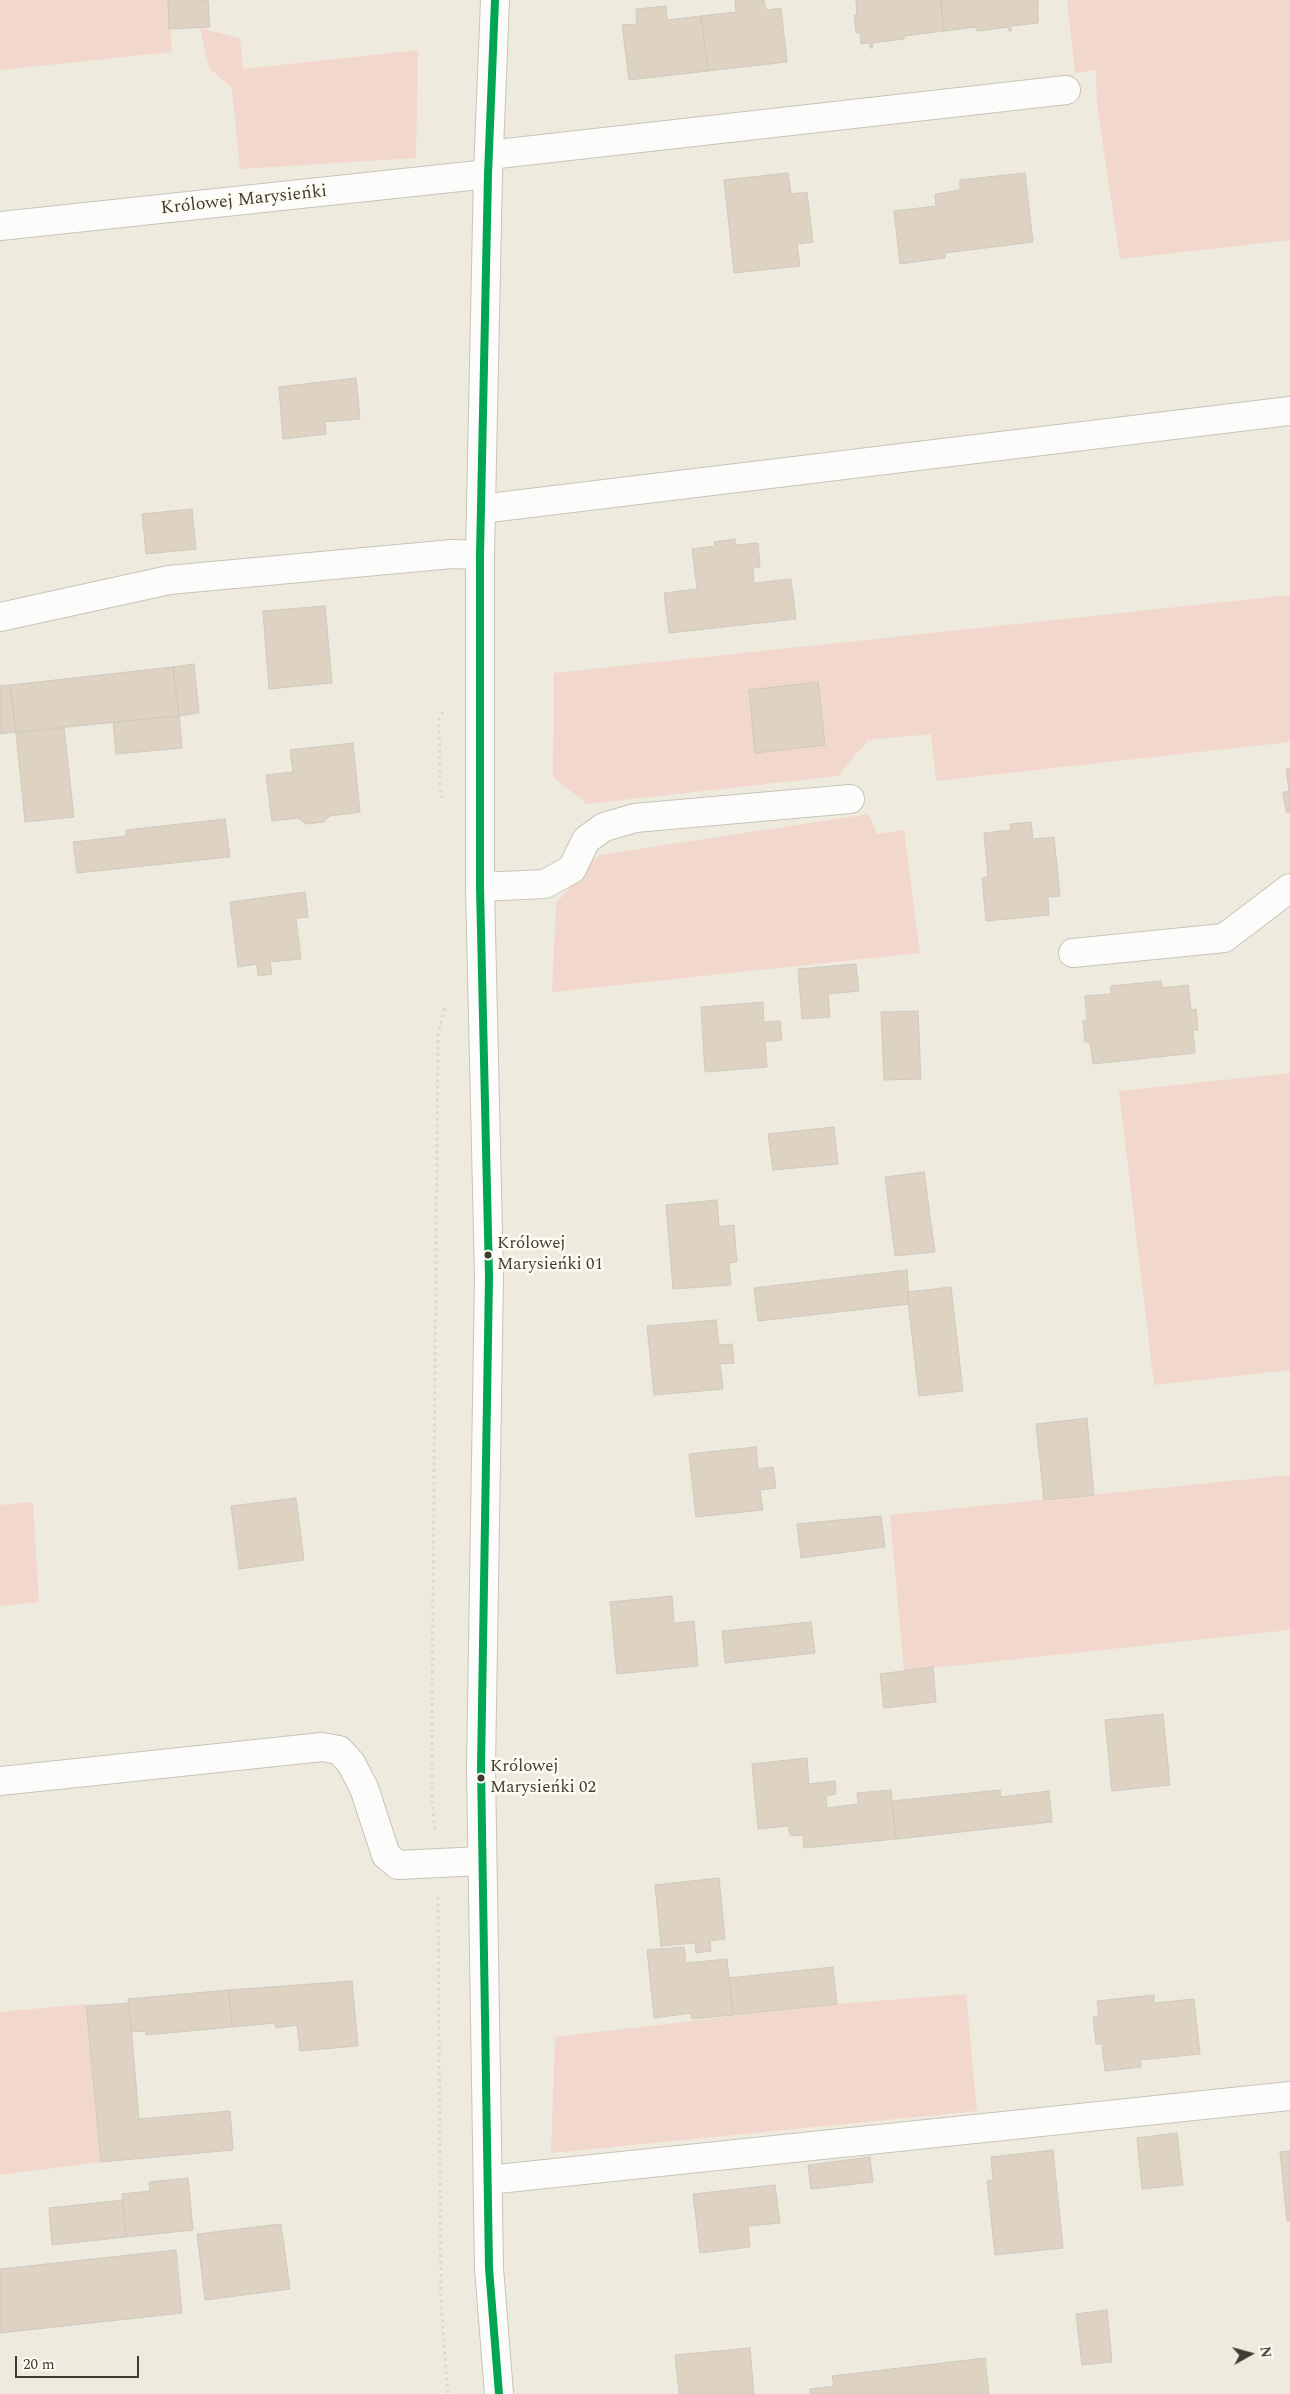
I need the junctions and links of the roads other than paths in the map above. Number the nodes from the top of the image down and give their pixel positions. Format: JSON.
{"nodes":[{"id":1,"x":495,"y":0,"type":"edge"},
{"id":2,"x":1066,"y":90,"type":"dead end"},
{"id":3,"x":489,"y":164,"type":"junction"},
{"id":4,"x":0,"y":226,"type":"edge"},
{"id":5,"x":1290,"y":411,"type":"edge"},
{"id":6,"x":481,"y":509,"type":"junction"},
{"id":7,"x":480,"y":555,"type":"junction"},
{"id":8,"x":0,"y":617,"type":"edge"},
{"id":9,"x":850,"y":799,"type":"dead end"},
{"id":10,"x":480,"y":887,"type":"junction"},
{"id":11,"x":1290,"y":888,"type":"edge"},
{"id":12,"x":1073,"y":953,"type":"dead end"},
{"id":13,"x":0,"y":1781,"type":"edge"},
{"id":14,"x":482,"y":1861,"type":"junction"},
{"id":15,"x":1290,"y":2096,"type":"edge"},
{"id":16,"x":488,"y":2180,"type":"junction"},
{"id":17,"x":499,"y":2394,"type":"edge"}],
"edges":[{"from":1,"to":3,"type":"main road"},
{"from":2,"to":3,"type":"main road","name":"Królowej Marysieńki"},
{"from":3,"to":4,"type":"main road","name":"Królowej Marysieńki"},
{"from":3,"to":6,"type":"main road"},
{"from":5,"to":6,"type":"main road"},
{"from":6,"to":7,"type":"main road"},
{"from":7,"to":8,"type":"main road"},
{"from":7,"to":10,"type":"main road"},
{"from":9,"to":10,"type":"main road"},
{"from":10,"to":14,"type":"main road"},
{"from":11,"to":12,"type":"main road"},
{"from":13,"to":14,"type":"main road"},
{"from":14,"to":16,"type":"main road"},
{"from":15,"to":16,"type":"main road"},
{"from":16,"to":17,"type":"main road"}]}
